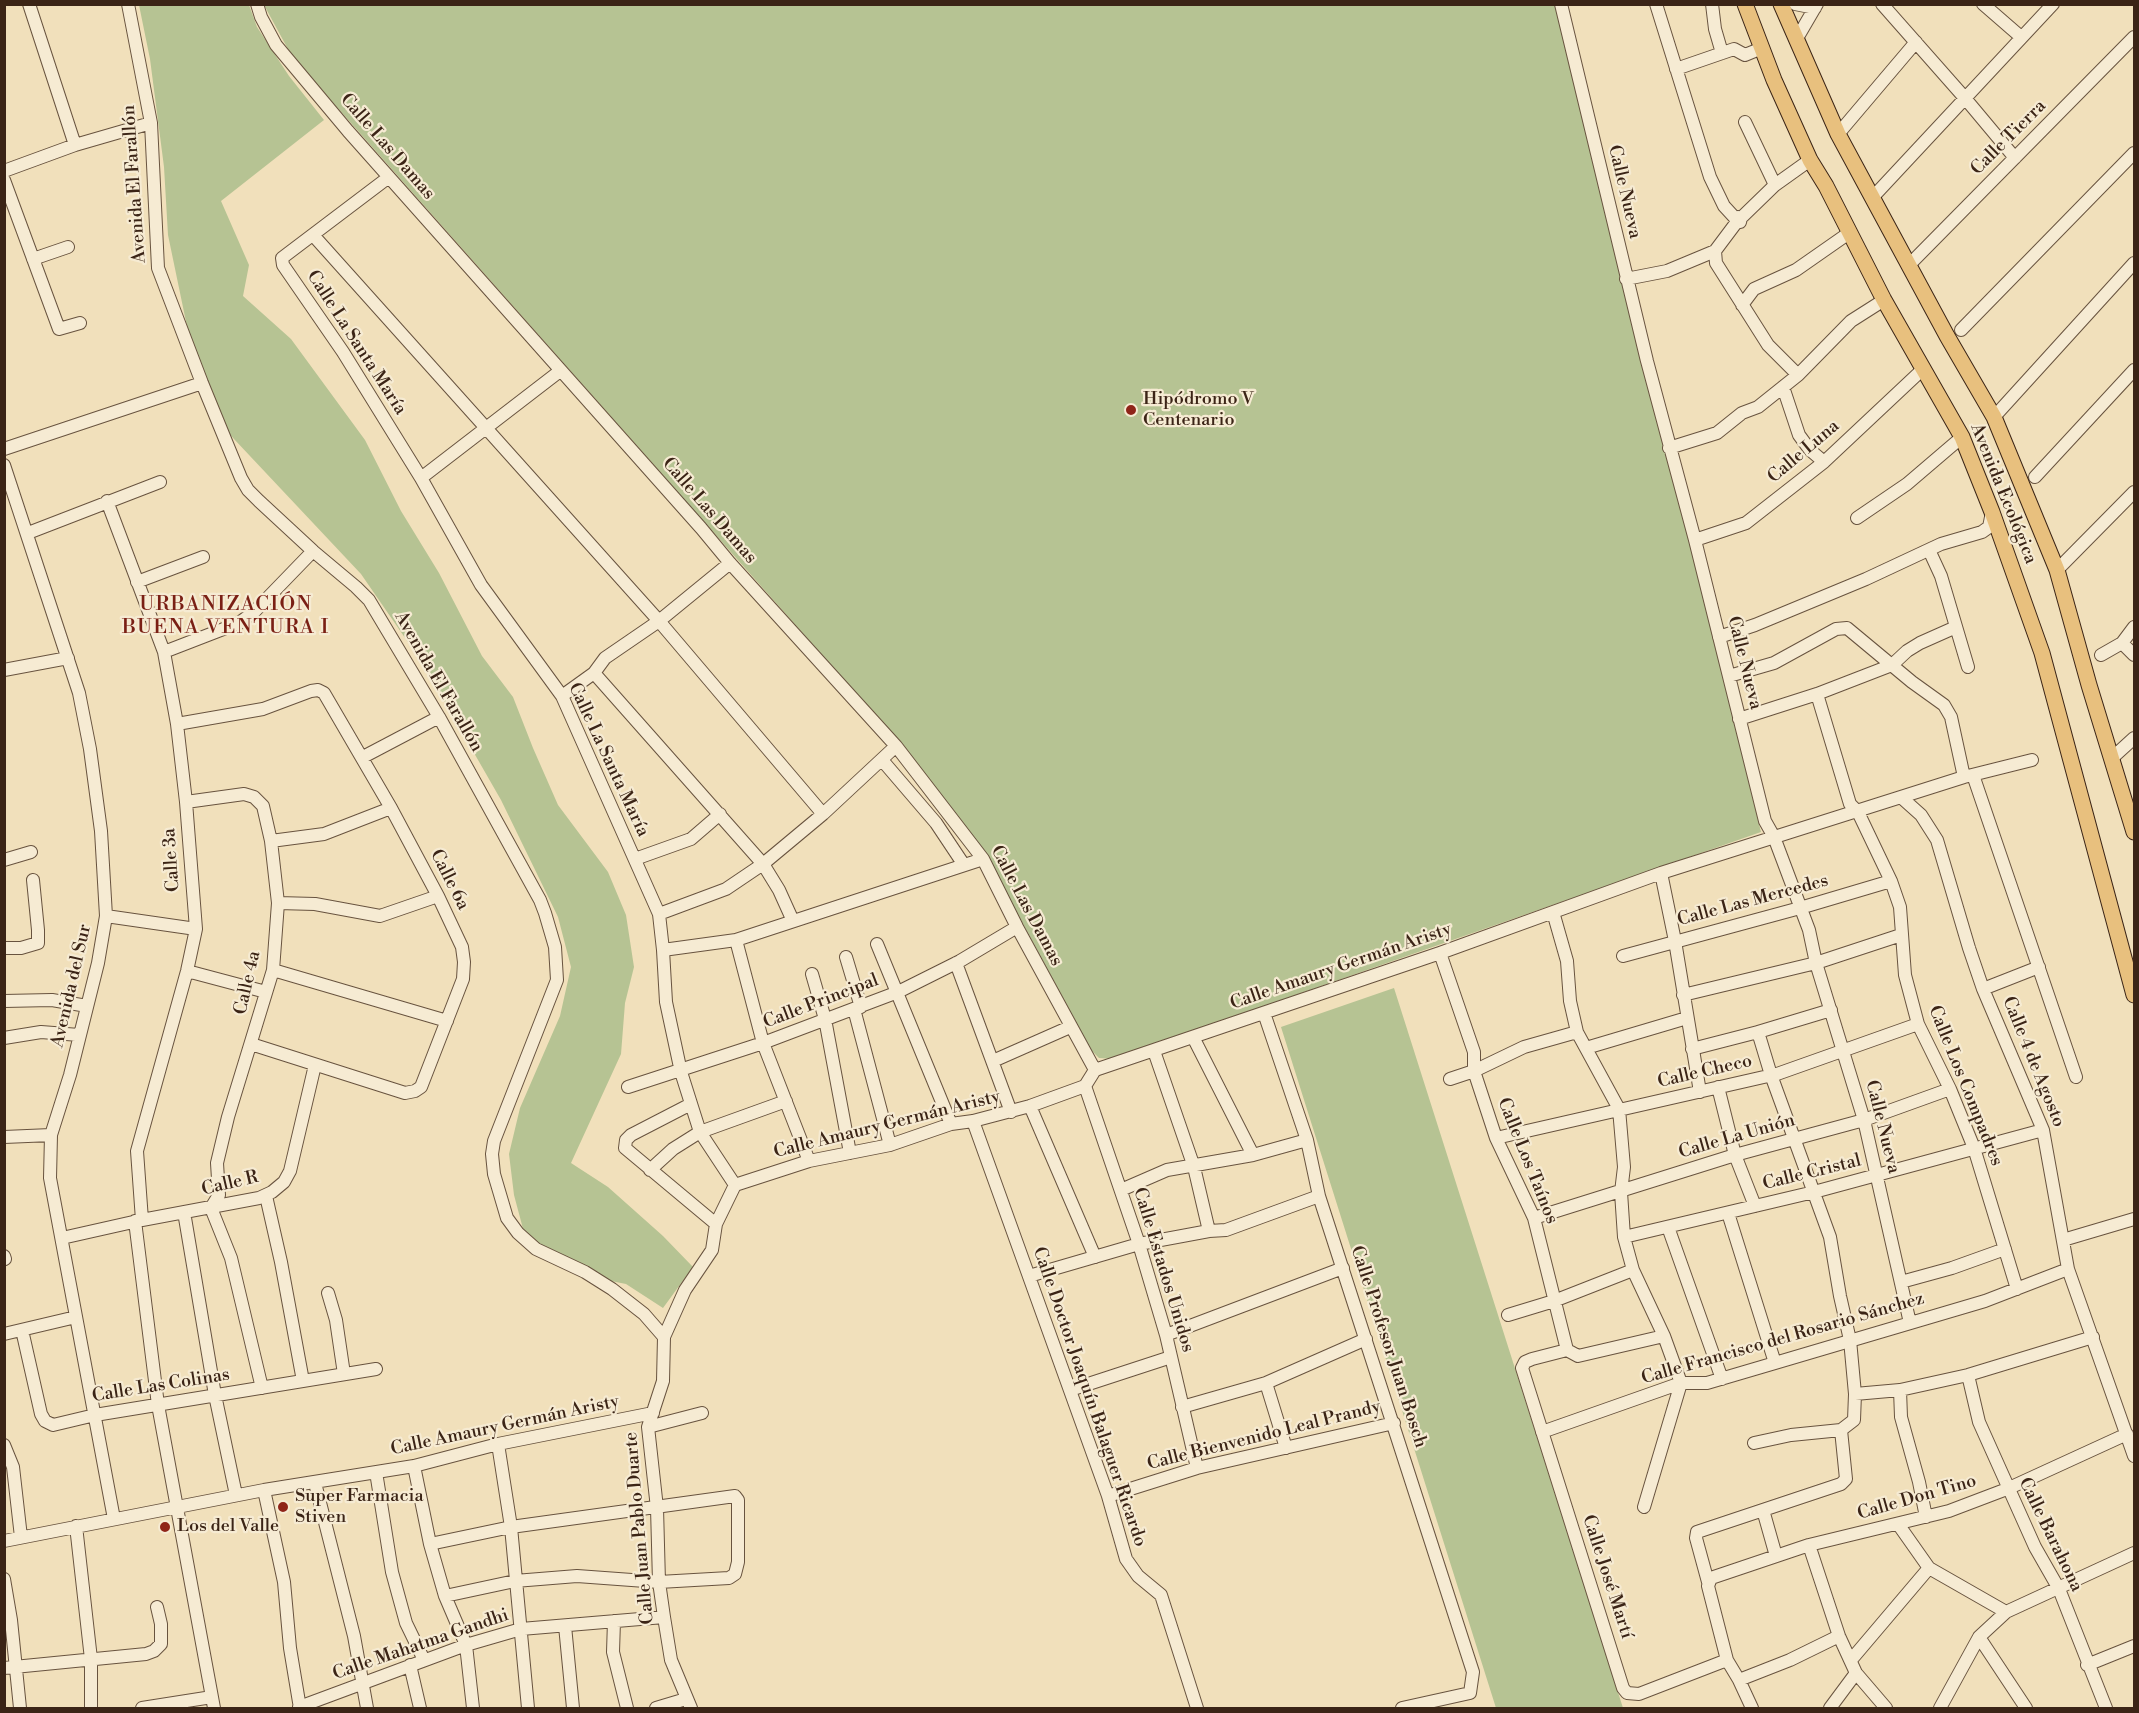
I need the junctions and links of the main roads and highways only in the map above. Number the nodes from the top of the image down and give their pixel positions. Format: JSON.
{"nodes":[{"id":1,"x":1745,"y":4,"type":"edge"},
{"id":2,"x":1781,"y":4,"type":"edge"},
{"id":3,"x":2134,"y":832,"type":"edge"},
{"id":4,"x":2134,"y":995,"type":"edge"}],
"edges":[{"from":1,"to":4,"type":"main road","name":"Avenida Ecológica"},
{"from":2,"to":3,"type":"main road","name":"Avenida Ecológica"}]}
